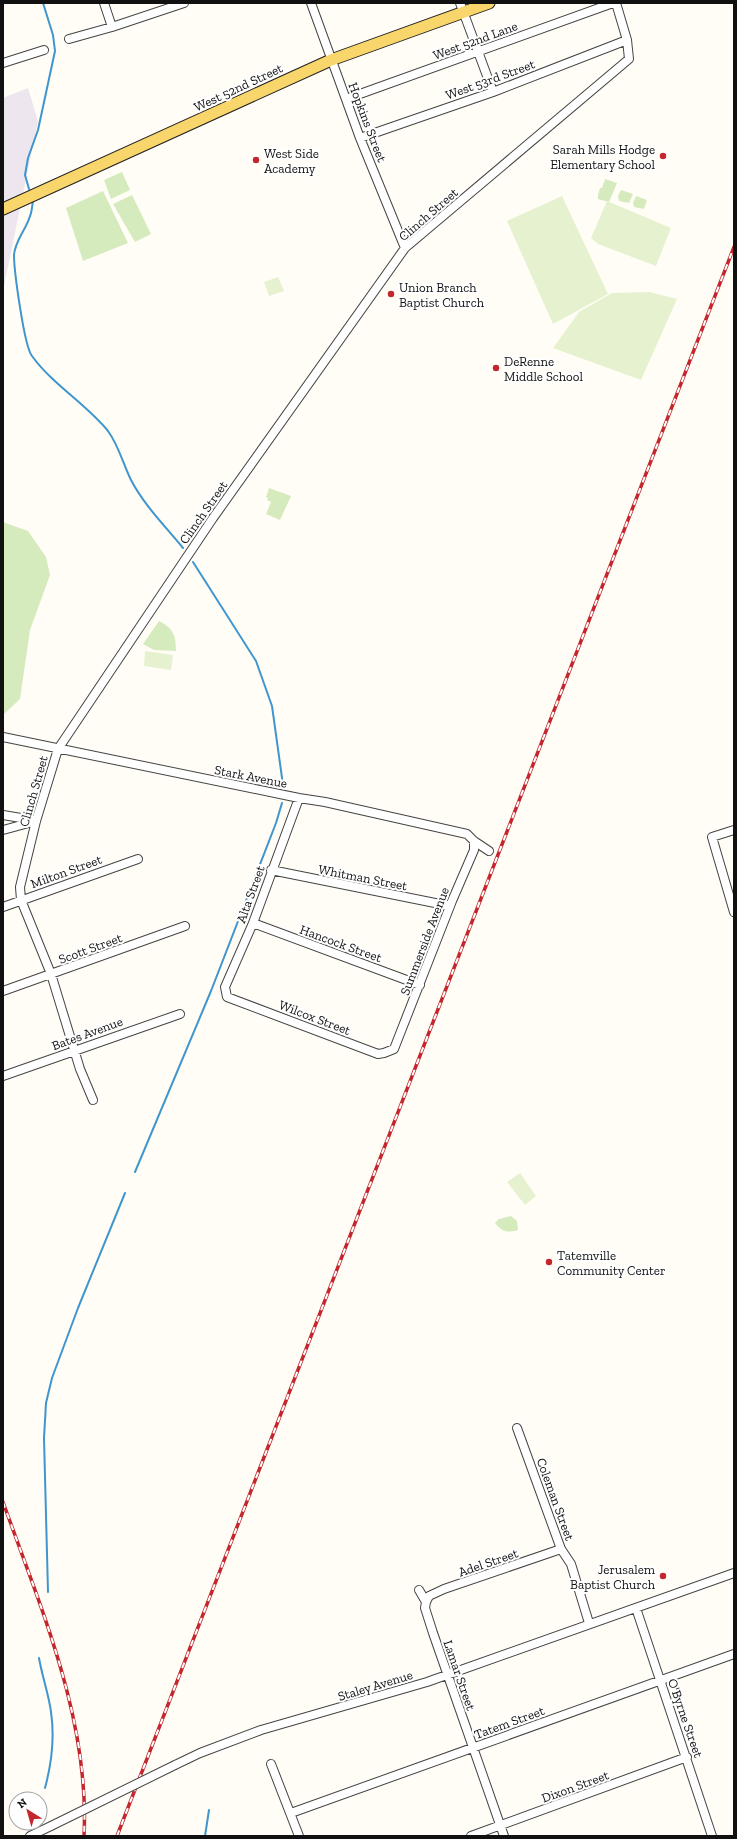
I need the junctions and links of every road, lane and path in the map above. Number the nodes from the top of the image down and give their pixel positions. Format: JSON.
{"nodes":[{"id":1,"x":104,"y":3,"type":"edge"},
{"id":2,"x":184,"y":3,"type":"edge"},
{"id":3,"x":311,"y":3,"type":"edge"},
{"id":4,"x":489,"y":3,"type":"edge"},
{"id":5,"x":615,"y":3,"type":"edge"},
{"id":6,"x":461,"y":8,"type":"edge"},
{"id":7,"x":112,"y":27,"type":"junction"},
{"id":8,"x":69,"y":39,"type":"dead end"},
{"id":9,"x":627,"y":40,"type":"junction"},
{"id":10,"x":44,"y":50,"type":"dead end"},
{"id":11,"x":478,"y":52,"type":"junction"},
{"id":12,"x":331,"y":60,"type":"junction"},
{"id":13,"x":3,"y":63,"type":"edge"},
{"id":14,"x":493,"y":92,"type":"junction"},
{"id":15,"x":346,"y":99,"type":"junction"},
{"id":16,"x":360,"y":138,"type":"junction"},
{"id":17,"x":3,"y":209,"type":"edge"},
{"id":18,"x":405,"y":248,"type":"junction"},
{"id":19,"x":3,"y":737,"type":"edge"},
{"id":20,"x":58,"y":750,"type":"junction"},
{"id":21,"x":299,"y":798,"type":"junction"},
{"id":22,"x":3,"y":815,"type":"edge"},
{"id":23,"x":36,"y":821,"type":"junction"},
{"id":24,"x":3,"y":830,"type":"edge"},
{"id":25,"x":734,"y":830,"type":"edge"},
{"id":26,"x":474,"y":842,"type":"junction"},
{"id":27,"x":489,"y":851,"type":"dead end"},
{"id":28,"x":138,"y":859,"type":"dead end"},
{"id":29,"x":272,"y":870,"type":"junction"},
{"id":30,"x":21,"y":900,"type":"junction"},
{"id":31,"x":450,"y":906,"type":"junction"},
{"id":32,"x":3,"y":907,"type":"edge"},
{"id":33,"x":734,"y":912,"type":"edge"},
{"id":34,"x":253,"y":923,"type":"junction"},
{"id":35,"x":185,"y":926,"type":"dead end"},
{"id":36,"x":51,"y":974,"type":"junction"},
{"id":37,"x":420,"y":986,"type":"junction"},
{"id":38,"x":3,"y":992,"type":"edge"},
{"id":39,"x":227,"y":997,"type":"joint"},
{"id":40,"x":180,"y":1014,"type":"dead end"},
{"id":41,"x":394,"y":1049,"type":"joint"},
{"id":42,"x":75,"y":1051,"type":"junction"},
{"id":43,"x":3,"y":1076,"type":"edge"},
{"id":44,"x":93,"y":1100,"type":"dead end"},
{"id":45,"x":517,"y":1428,"type":"dead end"},
{"id":46,"x":561,"y":1549,"type":"junction"},
{"id":47,"x":734,"y":1573,"type":"edge"},
{"id":48,"x":419,"y":1590,"type":"dead end"},
{"id":49,"x":426,"y":1602,"type":"junction"},
{"id":50,"x":636,"y":1608,"type":"junction"},
{"id":51,"x":589,"y":1623,"type":"junction"},
{"id":52,"x":734,"y":1654,"type":"edge"},
{"id":53,"x":448,"y":1675,"type":"junction"},
{"id":54,"x":660,"y":1680,"type":"junction"},
{"id":55,"x":473,"y":1748,"type":"junction"},
{"id":56,"x":687,"y":1757,"type":"junction"},
{"id":57,"x":272,"y":1764,"type":"dead end"},
{"id":58,"x":291,"y":1813,"type":"junction"},
{"id":59,"x":500,"y":1826,"type":"junction"},
{"id":60,"x":30,"y":1836,"type":"edge"},
{"id":61,"x":299,"y":1836,"type":"edge"},
{"id":62,"x":471,"y":1836,"type":"edge"},
{"id":63,"x":504,"y":1836,"type":"edge"},
{"id":64,"x":712,"y":1836,"type":"edge"}],
"edges":[{"from":1,"to":7,"type":"street"},
{"from":2,"to":7,"type":"street"},
{"from":3,"to":12,"type":"street","name":"Hopkins Street"},
{"from":4,"to":6,"type":"main road","name":"West 52nd Street"},
{"from":5,"to":9,"type":"street"},
{"from":5,"to":11,"type":"street","name":"West 52nd Lane"},
{"from":6,"to":11,"type":"street"},
{"from":6,"to":12,"type":"main road","name":"West 52nd Street"},
{"from":7,"to":8,"type":"street"},
{"from":9,"to":14,"type":"street","name":"West 53rd Street"},
{"from":9,"to":18,"type":"street","name":"Clinch Street"},
{"from":10,"to":13,"type":"street"},
{"from":11,"to":14,"type":"street"},
{"from":11,"to":15,"type":"street","name":"West 52nd Lane"},
{"from":12,"to":15,"type":"street","name":"Hopkins Street"},
{"from":12,"to":17,"type":"main road","name":"West 52nd Street"},
{"from":14,"to":16,"type":"street","name":"West 53rd Street"},
{"from":15,"to":16,"type":"street","name":"Hopkins Street"},
{"from":16,"to":18,"type":"street","name":"Hopkins Street"},
{"from":18,"to":20,"type":"street","name":"Clinch Street"},
{"from":19,"to":20,"type":"street","name":"Stark Avenue"},
{"from":20,"to":21,"type":"street","name":"Stark Avenue"},
{"from":20,"to":23,"type":"street","name":"Clinch Street"},
{"from":21,"to":26,"type":"street","name":"Stark Avenue"},
{"from":21,"to":29,"type":"street","name":"Alta Street"},
{"from":22,"to":23,"type":"street"},
{"from":23,"to":24,"type":"street"},
{"from":23,"to":30,"type":"street","name":"Clinch Street"},
{"from":25,"to":33,"type":"street"},
{"from":26,"to":27,"type":"street","name":"Stark Avenue"},
{"from":26,"to":31,"type":"street","name":"Summerside Avenue"},
{"from":28,"to":30,"type":"street","name":"Milton Street"},
{"from":29,"to":31,"type":"street","name":"Whitman Street"},
{"from":29,"to":34,"type":"street","name":"Alta Street"},
{"from":30,"to":32,"type":"street","name":"Milton Street"},
{"from":30,"to":36,"type":"street","name":"Clinch Street"},
{"from":31,"to":37,"type":"street","name":"Summerside Avenue"},
{"from":34,"to":37,"type":"street","name":"Hancock Street"},
{"from":34,"to":39,"type":"street","name":"Alta Street"},
{"from":35,"to":36,"type":"street","name":"Scott Street"},
{"from":36,"to":38,"type":"street","name":"Scott Street"},
{"from":36,"to":42,"type":"street","name":"Clinch Street"},
{"from":37,"to":41,"type":"street","name":"Summerside Avenue"},
{"from":39,"to":41,"type":"street","name":"Wilcox Street"},
{"from":40,"to":42,"type":"street","name":"Bates Avenue"},
{"from":42,"to":43,"type":"street","name":"Bates Avenue"},
{"from":42,"to":44,"type":"street","name":"Clinch Street"},
{"from":45,"to":46,"type":"street","name":"Coleman Street"},
{"from":46,"to":49,"type":"street","name":"Adel Street"},
{"from":46,"to":51,"type":"street","name":"Coleman Street"},
{"from":47,"to":50,"type":"street","name":"Staley Avenue"},
{"from":48,"to":49,"type":"street","name":"Lamar Street"},
{"from":49,"to":53,"type":"street","name":"Lamar Street"},
{"from":50,"to":51,"type":"street","name":"Staley Avenue"},
{"from":50,"to":54,"type":"street","name":"O'Byrne Street"},
{"from":51,"to":53,"type":"street","name":"Staley Avenue"},
{"from":52,"to":54,"type":"street","name":"Tatem Street"},
{"from":53,"to":55,"type":"street","name":"Lamar Street"},
{"from":53,"to":60,"type":"street","name":"Staley Avenue","bridge":true},
{"from":54,"to":55,"type":"street","name":"Tatem Street"},
{"from":54,"to":56,"type":"street","name":"O'Byrne Street"},
{"from":55,"to":58,"type":"street","name":"Tatem Street"},
{"from":55,"to":59,"type":"street","name":"Lamar Street"},
{"from":56,"to":59,"type":"street","name":"Dixon Street"},
{"from":56,"to":64,"type":"street","name":"O'Byrne Street"},
{"from":57,"to":58,"type":"street"},
{"from":58,"to":61,"type":"street"},
{"from":59,"to":62,"type":"street","name":"Dixon Street"},
{"from":59,"to":63,"type":"street","name":"Lamar Street"}]}
